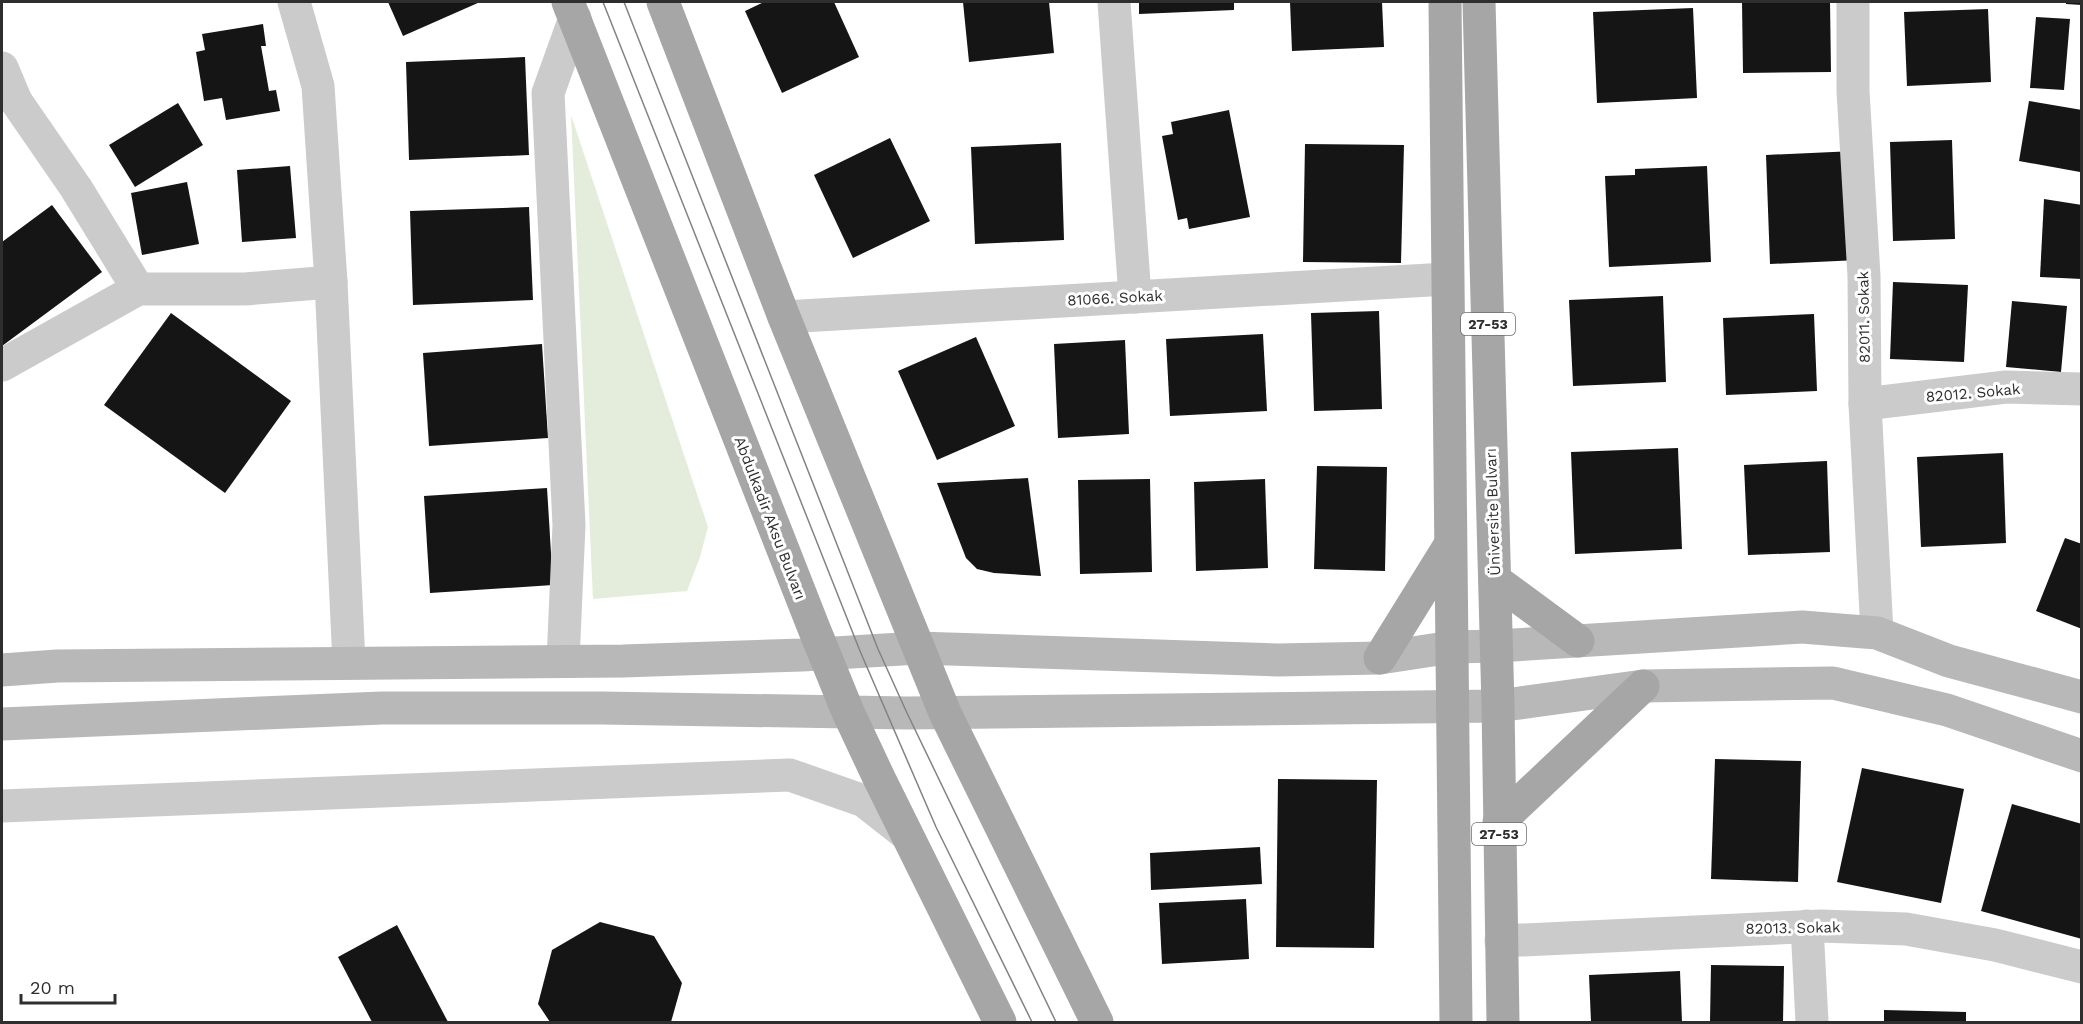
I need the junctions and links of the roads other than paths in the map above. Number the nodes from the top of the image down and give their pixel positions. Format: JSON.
{"nodes":[{"id":1,"x":294,"y":2,"type":"edge"},
{"id":2,"x":663,"y":2,"type":"edge"},
{"id":3,"x":1114,"y":2,"type":"edge"},
{"id":4,"x":1445,"y":2,"type":"edge"},
{"id":5,"x":1479,"y":2,"type":"edge"},
{"id":6,"x":1853,"y":2,"type":"edge"},
{"id":7,"x":571,"y":10,"type":"edge"},
{"id":8,"x":2,"y":68,"type":"edge"},
{"id":9,"x":1447,"y":279,"type":"junction"},
{"id":10,"x":331,"y":282,"type":"junction"},
{"id":11,"x":138,"y":289,"type":"junction"},
{"id":12,"x":1135,"y":297,"type":"junction"},
{"id":13,"x":784,"y":317,"type":"junction"},
{"id":14,"x":2,"y":365,"type":"edge"},
{"id":15,"x":2082,"y":389,"type":"edge"},
{"id":16,"x":1865,"y":404,"type":"junction"},
{"id":17,"x":1450,"y":545,"type":"junction"},
{"id":18,"x":1495,"y":580,"type":"junction"},
{"id":19,"x":1877,"y":633,"type":"junction"},
{"id":20,"x":1578,"y":641,"type":"junction"},
{"id":21,"x":1497,"y":646,"type":"junction"},
{"id":22,"x":1452,"y":647,"type":"junction"},
{"id":23,"x":918,"y":648,"type":"junction"},
{"id":24,"x":825,"y":653,"type":"junction"},
{"id":25,"x":1380,"y":658,"type":"junction"},
{"id":26,"x":563,"y":661,"type":"junction"},
{"id":27,"x":349,"y":663,"type":"junction"},
{"id":28,"x":2,"y":670,"type":"edge"},
{"id":29,"x":1643,"y":686,"type":"junction"},
{"id":30,"x":2082,"y":698,"type":"edge"},
{"id":31,"x":1454,"y":706,"type":"junction"},
{"id":32,"x":1498,"y":706,"type":"junction"},
{"id":33,"x":848,"y":712,"type":"junction"},
{"id":34,"x":945,"y":713,"type":"junction"},
{"id":35,"x":2,"y":724,"type":"edge"},
{"id":36,"x":2082,"y":756,"type":"edge"},
{"id":37,"x":2,"y":806,"type":"edge"},
{"id":38,"x":1499,"y":822,"type":"junction"},
{"id":39,"x":906,"y":834,"type":"junction"},
{"id":40,"x":1807,"y":926,"type":"junction"},
{"id":41,"x":1501,"y":941,"type":"junction"},
{"id":42,"x":2082,"y":968,"type":"edge"},
{"id":43,"x":1000,"y":1023,"type":"edge"},
{"id":44,"x":1097,"y":1023,"type":"edge"},
{"id":45,"x":1456,"y":1023,"type":"edge"},
{"id":46,"x":1503,"y":1023,"type":"edge"},
{"id":47,"x":1812,"y":1023,"type":"edge"}],
"edges":[{"from":1,"to":10,"type":"street"},
{"from":2,"to":13,"type":"main road"},
{"from":3,"to":12,"type":"street"},
{"from":4,"to":9,"type":"main road"},
{"from":5,"to":18,"type":"main road","name":"Üniversite Bulvarı","number":"27-53"},
{"from":6,"to":16,"type":"street","name":"82011. Sokak"},
{"from":7,"to":24,"type":"main road","name":"Abdulkadir Aksu Bulvarı"},
{"from":7,"to":26,"type":"street"},
{"from":8,"to":11,"type":"street"},
{"from":9,"to":12,"type":"street","name":"81066. Sokak"},
{"from":9,"to":17,"type":"main road"},
{"from":10,"to":11,"type":"street"},
{"from":10,"to":27,"type":"street"},
{"from":11,"to":14,"type":"street"},
{"from":12,"to":13,"type":"street","name":"81066. Sokak"},
{"from":13,"to":23,"type":"main road"},
{"from":15,"to":16,"type":"street","name":"82012. Sokak"},
{"from":16,"to":19,"type":"street","name":"82011. Sokak"},
{"from":17,"to":22,"type":"main road"},
{"from":17,"to":25,"type":"main road"},
{"from":18,"to":20,"type":"main road"},
{"from":18,"to":21,"type":"main road","name":"Üniversite Bulvarı","number":"27-53"},
{"from":19,"to":20,"type":"main road"},
{"from":19,"to":30,"type":"main road"},
{"from":20,"to":21,"type":"main road"},
{"from":21,"to":22,"type":"main road"},
{"from":21,"to":32,"type":"main road","name":"Üniversite Bulvarı","number":"27-53"},
{"from":22,"to":25,"type":"main road"},
{"from":22,"to":31,"type":"main road"},
{"from":23,"to":24,"type":"main road"},
{"from":23,"to":25,"type":"main road"},
{"from":23,"to":34,"type":"main road"},
{"from":24,"to":26,"type":"main road"},
{"from":24,"to":33,"type":"main road","name":"Abdulkadir Aksu Bulvarı"},
{"from":26,"to":27,"type":"main road"},
{"from":27,"to":28,"type":"main road"},
{"from":29,"to":32,"type":"main road"},
{"from":29,"to":36,"type":"main road"},
{"from":29,"to":38,"type":"main road"},
{"from":31,"to":32,"type":"main road"},
{"from":31,"to":34,"type":"main road"},
{"from":31,"to":45,"type":"main road"},
{"from":32,"to":38,"type":"main road","name":"Üniversite Bulvarı","number":"27-53"},
{"from":33,"to":34,"type":"main road"},
{"from":33,"to":35,"type":"main road"},
{"from":33,"to":39,"type":"main road","name":"Abdulkadir Aksu Bulvarı"},
{"from":34,"to":44,"type":"main road"},
{"from":37,"to":39,"type":"street"},
{"from":38,"to":41,"type":"main road","name":"Üniversite Bulvarı","number":"27-53"},
{"from":39,"to":43,"type":"main road","name":"Abdulkadir Aksu Bulvarı"},
{"from":40,"to":41,"type":"street","name":"82013. Sokak"},
{"from":40,"to":42,"type":"street","name":"82013. Sokak"},
{"from":40,"to":47,"type":"street"},
{"from":41,"to":46,"type":"main road","name":"Üniversite Bulvarı","number":"27-53"}]}
